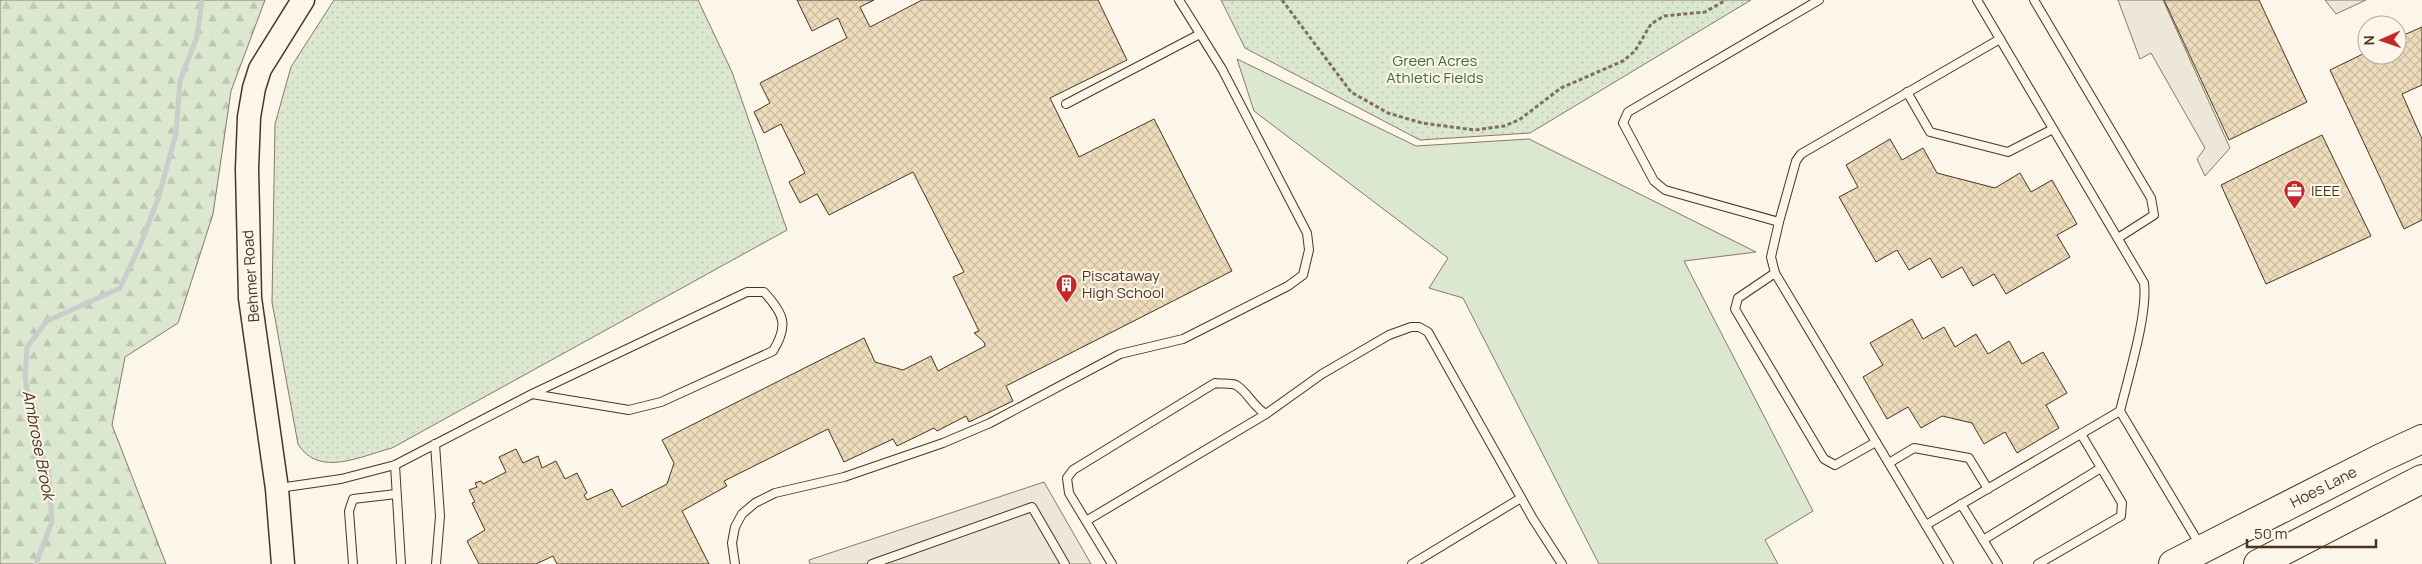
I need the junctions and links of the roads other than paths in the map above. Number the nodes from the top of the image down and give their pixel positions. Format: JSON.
{"nodes":[{"id":1,"x":303,"y":0,"type":"edge"},
{"id":2,"x":1179,"y":0,"type":"edge"},
{"id":3,"x":1819,"y":0,"type":"edge"},
{"id":4,"x":1977,"y":0,"type":"edge"},
{"id":5,"x":2034,"y":0,"type":"edge"},
{"id":6,"x":1200,"y":34,"type":"junction"},
{"id":7,"x":2000,"y":39,"type":"junction"},
{"id":8,"x":1907,"y":92,"type":"junction"},
{"id":9,"x":1066,"y":104,"type":"dead end"},
{"id":10,"x":2053,"y":129,"type":"junction"},
{"id":11,"x":1779,"y":222,"type":"junction"},
{"id":12,"x":2118,"y":238,"type":"junction"},
{"id":13,"x":1775,"y":273,"type":"junction"},
{"id":14,"x":532,"y":394,"type":"junction"},
{"id":15,"x":2120,"y":411,"type":"junction"},
{"id":16,"x":1266,"y":414,"type":"junction"},
{"id":17,"x":2081,"y":434,"type":"junction"},
{"id":18,"x":2422,"y":440,"type":"edge"},
{"id":19,"x":1876,"y":442,"type":"junction"},
{"id":20,"x":435,"y":444,"type":"junction"},
{"id":21,"x":1889,"y":463,"type":"junction"},
{"id":22,"x":395,"y":464,"type":"junction"},
{"id":23,"x":2101,"y":468,"type":"junction"},
{"id":24,"x":2422,"y":479,"type":"edge"},
{"id":25,"x":277,"y":488,"type":"junction"},
{"id":26,"x":1988,"y":489,"type":"junction"},
{"id":27,"x":396,"y":494,"type":"junction"},
{"id":28,"x":1522,"y":498,"type":"junction"},
{"id":29,"x":1962,"y":504,"type":"junction"},
{"id":30,"x":1086,"y":521,"type":"junction"},
{"id":31,"x":1926,"y":525,"type":"junction"},
{"id":32,"x":1983,"y":540,"type":"junction"},
{"id":33,"x":2202,"y":549,"type":"junction"},
{"id":34,"x":283,"y":564,"type":"edge"},
{"id":35,"x":353,"y":564,"type":"edge"},
{"id":36,"x":401,"y":564,"type":"edge"},
{"id":37,"x":436,"y":564,"type":"edge"},
{"id":38,"x":735,"y":564,"type":"edge"},
{"id":39,"x":872,"y":564,"type":"edge"},
{"id":40,"x":1065,"y":564,"type":"edge"},
{"id":41,"x":1112,"y":564,"type":"edge"},
{"id":42,"x":1412,"y":564,"type":"edge"},
{"id":43,"x":1562,"y":564,"type":"edge"},
{"id":44,"x":1949,"y":564,"type":"edge"},
{"id":45,"x":1998,"y":564,"type":"edge"},
{"id":46,"x":2038,"y":564,"type":"edge"},
{"id":47,"x":2173,"y":564,"type":"edge"},
{"id":48,"x":2258,"y":564,"type":"edge"}],
"edges":[{"from":1,"to":25,"type":"street","name":"Behmer Road"},
{"from":2,"to":6,"type":"lane"},
{"from":3,"to":11,"type":"lane"},
{"from":4,"to":7,"type":"lane"},
{"from":5,"to":12,"type":"lane"},
{"from":6,"to":9,"type":"lane"},
{"from":6,"to":38,"type":"lane"},
{"from":7,"to":8,"type":"lane"},
{"from":7,"to":10,"type":"lane"},
{"from":8,"to":10,"type":"lane"},
{"from":8,"to":11,"type":"lane"},
{"from":10,"to":12,"type":"lane"},
{"from":11,"to":13,"type":"lane"},
{"from":12,"to":15,"type":"lane"},
{"from":13,"to":19,"type":"lane"},
{"from":13,"to":19,"type":"lane"},
{"from":14,"to":14,"type":"lane"},
{"from":14,"to":20,"type":"lane"},
{"from":15,"to":17,"type":"lane"},
{"from":15,"to":33,"type":"lane"},
{"from":16,"to":28,"type":"lane"},
{"from":16,"to":30,"type":"lane"},
{"from":16,"to":30,"type":"lane"},
{"from":17,"to":23,"type":"lane"},
{"from":17,"to":26,"type":"lane"},
{"from":18,"to":33,"type":"highway","name":"Hoes Lane"},
{"from":19,"to":21,"type":"lane"},
{"from":20,"to":22,"type":"lane"},
{"from":20,"to":37,"type":"lane"},
{"from":21,"to":26,"type":"lane"},
{"from":21,"to":31,"type":"lane"},
{"from":22,"to":25,"type":"lane"},
{"from":22,"to":27,"type":"lane"},
{"from":23,"to":32,"type":"lane"},
{"from":23,"to":46,"type":"lane"},
{"from":24,"to":48,"type":"highway"},
{"from":25,"to":34,"type":"street","name":"Behmer Road"},
{"from":26,"to":29,"type":"lane"},
{"from":27,"to":35,"type":"lane"},
{"from":27,"to":36,"type":"lane"},
{"from":28,"to":42,"type":"lane"},
{"from":28,"to":43,"type":"lane"},
{"from":29,"to":31,"type":"lane"},
{"from":29,"to":32,"type":"lane"},
{"from":30,"to":41,"type":"lane"},
{"from":31,"to":44,"type":"lane"},
{"from":32,"to":45,"type":"lane"},
{"from":33,"to":47,"type":"highway","name":"Hoes Lane"},
{"from":39,"to":40,"type":"lane"}]}
